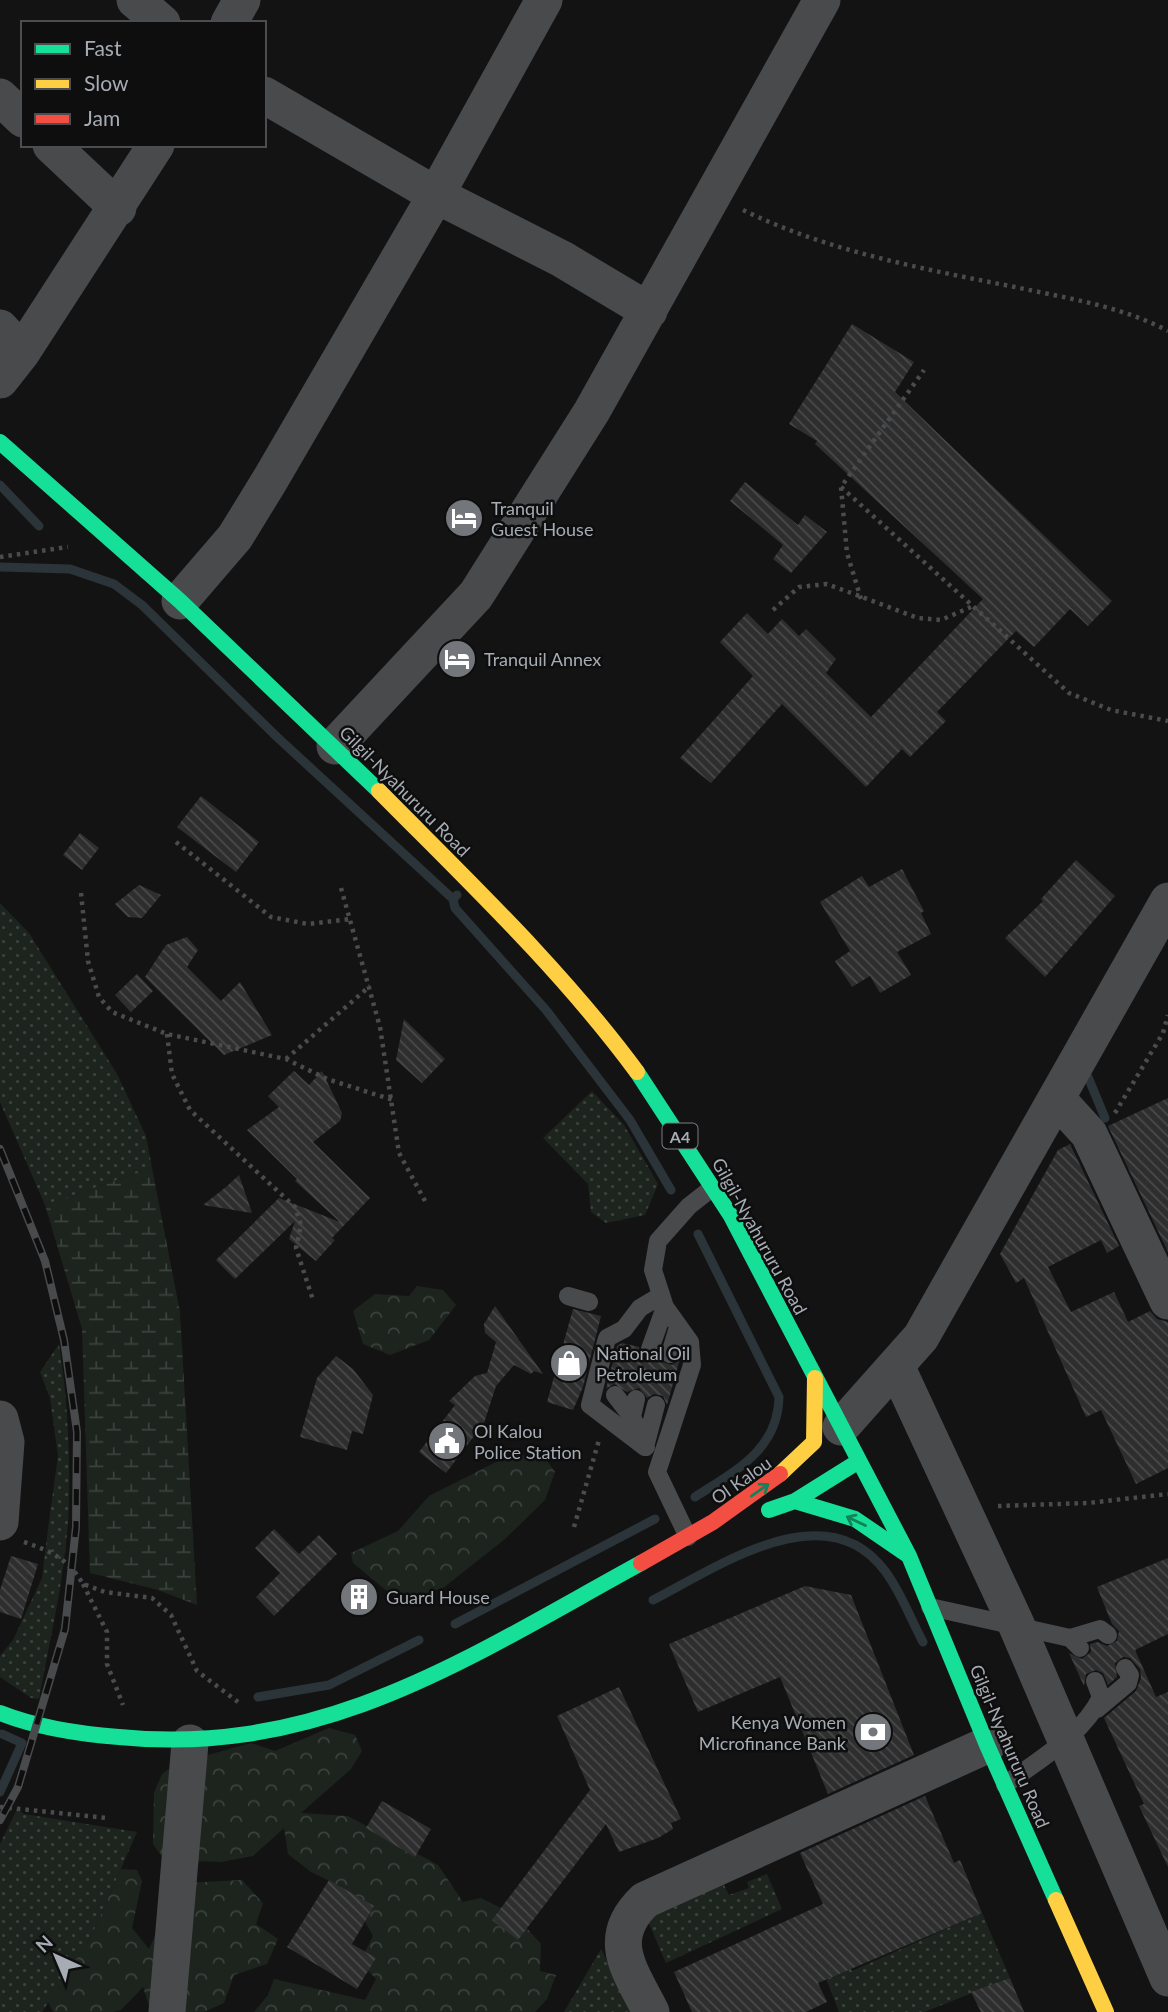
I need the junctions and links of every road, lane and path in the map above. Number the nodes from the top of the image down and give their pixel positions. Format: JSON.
{"nodes":[{"id":1,"x":135,"y":0,"type":"edge"},
{"id":2,"x":242,"y":0,"type":"edge"},
{"id":3,"x":544,"y":0,"type":"edge"},
{"id":4,"x":822,"y":0,"type":"edge"},
{"id":5,"x":160,"y":21,"type":"edge"},
{"id":6,"x":230,"y":21,"type":"edge"},
{"id":7,"x":266,"y":95,"type":"edge"},
{"id":8,"x":0,"y":97,"type":"edge"},
{"id":9,"x":21,"y":116,"type":"edge"},
{"id":10,"x":53,"y":147,"type":"edge"},
{"id":11,"x":155,"y":147,"type":"edge"},
{"id":12,"x":436,"y":195,"type":"junction"},
{"id":13,"x":713,"y":195,"type":"junction"},
{"id":14,"x":118,"y":208,"type":"junction"},
{"id":15,"x":649,"y":311,"type":"junction"},
{"id":16,"x":1168,"y":331,"type":"edge"},
{"id":17,"x":11,"y":340,"type":"edge"},
{"id":18,"x":924,"y":370,"type":"dead end"},
{"id":19,"x":0,"y":380,"type":"edge"},
{"id":20,"x":0,"y":442,"type":"edge"},
{"id":21,"x":841,"y":487,"type":"junction"},
{"id":22,"x":112,"y":541,"type":"junction"},
{"id":23,"x":0,"y":557,"type":"edge"},
{"id":24,"x":861,"y":599,"type":"junction"},
{"id":25,"x":180,"y":601,"type":"junction"},
{"id":26,"x":971,"y":607,"type":"junction"},
{"id":27,"x":773,"y":610,"type":"dead end"},
{"id":28,"x":1168,"y":721,"type":"edge"},
{"id":29,"x":335,"y":746,"type":"junction"},
{"id":30,"x":176,"y":842,"type":"dead end"},
{"id":31,"x":341,"y":888,"type":"dead end"},
{"id":32,"x":81,"y":893,"type":"dead end"},
{"id":33,"x":1168,"y":901,"type":"edge"},
{"id":34,"x":350,"y":919,"type":"junction"},
{"id":35,"x":370,"y":986,"type":"junction"},
{"id":36,"x":1168,"y":1015,"type":"edge"},
{"id":37,"x":167,"y":1034,"type":"junction"},
{"id":38,"x":286,"y":1059,"type":"junction"},
{"id":39,"x":1057,"y":1099,"type":"junction"},
{"id":40,"x":393,"y":1100,"type":"junction"},
{"id":41,"x":1092,"y":1140,"type":"junction"},
{"id":42,"x":712,"y":1188,"type":"junction"},
{"id":43,"x":425,"y":1201,"type":"dead end"},
{"id":44,"x":568,"y":1296,"type":"dead end"},
{"id":45,"x":313,"y":1300,"type":"dead end"},
{"id":46,"x":663,"y":1301,"type":"junction"},
{"id":47,"x":1168,"y":1301,"type":"edge"},
{"id":48,"x":589,"y":1302,"type":"dead end"},
{"id":49,"x":640,"y":1308,"type":"junction"},
{"id":50,"x":678,"y":1326,"type":"junction"},
{"id":51,"x":628,"y":1344,"type":"dead end"},
{"id":52,"x":650,"y":1349,"type":"dead end"},
{"id":53,"x":670,"y":1354,"type":"dead end"},
{"id":54,"x":897,"y":1368,"type":"junction"},
{"id":55,"x":815,"y":1378,"type":"junction"},
{"id":56,"x":615,"y":1395,"type":"dead end"},
{"id":57,"x":656,"y":1405,"type":"dead end"},
{"id":58,"x":606,"y":1418,"type":"junction"},
{"id":59,"x":0,"y":1419,"type":"edge"},
{"id":60,"x":841,"y":1427,"type":"junction"},
{"id":61,"x":645,"y":1447,"type":"junction"},
{"id":62,"x":859,"y":1461,"type":"junction"},
{"id":63,"x":657,"y":1472,"type":"junction"},
{"id":64,"x":1168,"y":1493,"type":"edge"},
{"id":65,"x":795,"y":1501,"type":"junction"},
{"id":66,"x":961,"y":1507,"type":"junction"},
{"id":67,"x":574,"y":1527,"type":"dead end"},
{"id":68,"x":6,"y":1531,"type":"edge"},
{"id":69,"x":696,"y":1533,"type":"junction"},
{"id":70,"x":909,"y":1556,"type":"junction"},
{"id":71,"x":82,"y":1584,"type":"junction"},
{"id":72,"x":930,"y":1607,"type":"junction"},
{"id":73,"x":1016,"y":1624,"type":"junction"},
{"id":74,"x":1108,"y":1635,"type":"dead end"},
{"id":75,"x":1125,"y":1668,"type":"dead end"},
{"id":76,"x":1095,"y":1681,"type":"dead end"},
{"id":77,"x":1095,"y":1712,"type":"junction"},
{"id":78,"x":0,"y":1713,"type":"edge"},
{"id":79,"x":283,"y":1730,"type":"junction"},
{"id":80,"x":1066,"y":1739,"type":"junction"},
{"id":81,"x":135,"y":1742,"type":"junction"},
{"id":82,"x":190,"y":1743,"type":"junction"},
{"id":83,"x":987,"y":1745,"type":"junction"},
{"id":84,"x":1005,"y":1785,"type":"junction"},
{"id":85,"x":0,"y":1807,"type":"edge"},
{"id":86,"x":107,"y":1818,"type":"dead end"},
{"id":87,"x":1168,"y":1978,"type":"edge"},
{"id":88,"x":167,"y":2012,"type":"edge"},
{"id":89,"x":652,"y":2012,"type":"edge"},
{"id":90,"x":1106,"y":2012,"type":"edge"}],
"edges":[{"from":1,"to":5,"type":"street"},
{"from":2,"to":6,"type":"street"},
{"from":3,"to":12,"type":"street"},
{"from":4,"to":13,"type":"street"},
{"from":7,"to":12,"type":"street"},
{"from":8,"to":9,"type":"street"},
{"from":10,"to":14,"type":"street"},
{"from":11,"to":14,"type":"street"},
{"from":12,"to":15,"type":"street"},
{"from":12,"to":25,"type":"street"},
{"from":13,"to":15,"type":"street"},
{"from":13,"to":16,"type":"path"},
{"from":14,"to":17,"type":"street"},
{"from":15,"to":29,"type":"street"},
{"from":17,"to":19,"type":"street"},
{"from":18,"to":21,"type":"path"},
{"from":20,"to":22,"type":"main road","name":"Gilgil-Nyahururu Road","number":"A4"},
{"from":21,"to":24,"type":"path"},
{"from":21,"to":26,"type":"path"},
{"from":22,"to":23,"type":"path"},
{"from":22,"to":25,"type":"main road","name":"Gilgil-Nyahururu Road","number":"A4"},
{"from":24,"to":26,"type":"path"},
{"from":24,"to":27,"type":"path"},
{"from":25,"to":29,"type":"main road","name":"Gilgil-Nyahururu Road","number":"A4"},
{"from":26,"to":28,"type":"path"},
{"from":29,"to":42,"type":"main road","name":"Gilgil-Nyahururu Road","number":"A4"},
{"from":30,"to":34,"type":"path"},
{"from":31,"to":34,"type":"path"},
{"from":32,"to":37,"type":"path"},
{"from":33,"to":39,"type":"street"},
{"from":34,"to":35,"type":"path"},
{"from":35,"to":38,"type":"path"},
{"from":35,"to":40,"type":"path"},
{"from":36,"to":41,"type":"path"},
{"from":37,"to":38,"type":"path"},
{"from":37,"to":45,"type":"path"},
{"from":38,"to":40,"type":"path"},
{"from":39,"to":41,"type":"street"},
{"from":39,"to":54,"type":"street"},
{"from":40,"to":43,"type":"path"},
{"from":41,"to":47,"type":"street"},
{"from":42,"to":46,"type":"lane"},
{"from":42,"to":55,"type":"main road","name":"Gilgil-Nyahururu Road","number":"A4"},
{"from":44,"to":48,"type":"lane"},
{"from":46,"to":49,"type":"lane"},
{"from":46,"to":50,"type":"lane"},
{"from":46,"to":52,"type":"lane"},
{"from":49,"to":51,"type":"lane"},
{"from":49,"to":58,"type":"lane"},
{"from":50,"to":53,"type":"lane"},
{"from":50,"to":63,"type":"lane"},
{"from":54,"to":60,"type":"street"},
{"from":54,"to":66,"type":"street"},
{"from":55,"to":60,"type":"main road","name":"Gilgil-Nyahururu Road","number":"A4"},
{"from":69,"to":55,"type":"main road","name":"Ol Kalou","one_way":true},
{"from":56,"to":61,"type":"lane"},
{"from":57,"to":61,"type":"lane"},
{"from":58,"to":61,"type":"lane"},
{"from":58,"to":67,"type":"path"},
{"from":59,"to":68,"type":"street"},
{"from":60,"to":62,"type":"main road","name":"Gilgil-Nyahururu Road","number":"A4"},
{"from":61,"to":63,"type":"lane"},
{"from":62,"to":65,"type":"main road","name":"Ol Kalou"},
{"from":62,"to":70,"type":"main road","name":"Gilgil-Nyahururu Road","number":"A4"},
{"from":63,"to":69,"type":"lane"},
{"from":64,"to":66,"type":"path"},
{"from":65,"to":69,"type":"main road","name":"Ol Kalou"},
{"from":70,"to":65,"type":"main road","one_way":true},
{"from":66,"to":73,"type":"street"},
{"from":68,"to":71,"type":"path"},
{"from":69,"to":79,"type":"main road"},
{"from":70,"to":72,"type":"main road","name":"Gilgil-Nyahururu Road","number":"A4"},
{"from":71,"to":79,"type":"path"},
{"from":71,"to":81,"type":"path"},
{"from":72,"to":73,"type":"lane"},
{"from":72,"to":83,"type":"main road","name":"Gilgil-Nyahururu Road","number":"A4"},
{"from":73,"to":74,"type":"lane"},
{"from":73,"to":80,"type":"street"},
{"from":75,"to":77,"type":"lane"},
{"from":76,"to":77,"type":"lane"},
{"from":77,"to":80,"type":"lane"},
{"from":78,"to":81,"type":"main road"},
{"from":79,"to":82,"type":"main road"},
{"from":80,"to":84,"type":"lane"},
{"from":80,"to":87,"type":"street"},
{"from":81,"to":82,"type":"main road"},
{"from":82,"to":88,"type":"street"},
{"from":83,"to":84,"type":"main road","name":"Gilgil-Nyahururu Road","number":"A4"},
{"from":83,"to":89,"type":"street"},
{"from":84,"to":90,"type":"main road","name":"Gilgil-Nyahururu Road","number":"A4"},
{"from":85,"to":86,"type":"path"}]}
